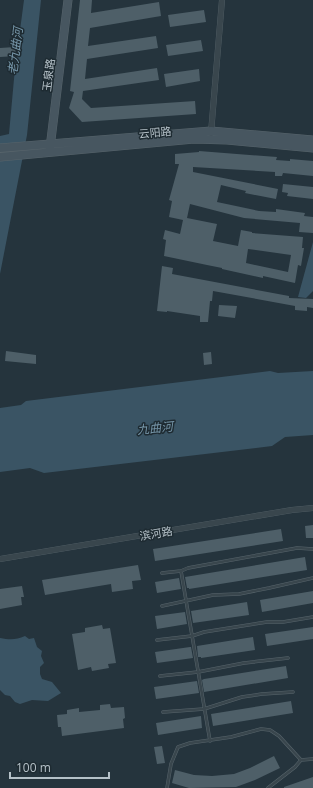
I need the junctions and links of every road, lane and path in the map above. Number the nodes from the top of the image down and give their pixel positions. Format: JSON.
{"nodes":[{"id":1,"x":68,"y":0,"type":"edge"},
{"id":2,"x":222,"y":0,"type":"edge"},
{"id":3,"x":211,"y":135,"type":"junction"},
{"id":4,"x":313,"y":140,"type":"edge"},
{"id":5,"x":0,"y":148,"type":"edge"},
{"id":6,"x":50,"y":148,"type":"junction"},
{"id":7,"x":313,"y":148,"type":"edge"},
{"id":8,"x":0,"y":157,"type":"edge"},
{"id":9,"x":313,"y":508,"type":"edge"},
{"id":10,"x":313,"y":549,"type":"edge"},
{"id":11,"x":0,"y":559,"type":"edge"},
{"id":12,"x":181,"y":571,"type":"junction"},
{"id":13,"x":162,"y":573,"type":"dead end"},
{"id":14,"x":313,"y":578,"type":"edge"},
{"id":15,"x":186,"y":601,"type":"junction"},
{"id":16,"x":162,"y":606,"type":"dead end"},
{"id":17,"x":313,"y":617,"type":"edge"},
{"id":18,"x":192,"y":636,"type":"junction"},
{"id":19,"x":157,"y":640,"type":"dead end"},
{"id":20,"x":288,"y":658,"type":"dead end"},
{"id":21,"x":198,"y":672,"type":"junction"},
{"id":22,"x":160,"y":676,"type":"dead end"},
{"id":23,"x":293,"y":692,"type":"dead end"},
{"id":24,"x":204,"y":709,"type":"junction"},
{"id":25,"x":163,"y":712,"type":"dead end"},
{"id":26,"x":210,"y":741,"type":"junction"},
{"id":27,"x":313,"y":759,"type":"edge"},
{"id":28,"x":301,"y":760,"type":"junction"},
{"id":29,"x":167,"y":788,"type":"edge"},
{"id":30,"x":268,"y":788,"type":"edge"}],
"edges":[{"from":1,"to":6,"type":"street","name":"玉泉路"},
{"from":2,"to":3,"type":"street"},
{"from":3,"to":4,"type":"street","name":"云阳路"},
{"from":3,"to":6,"type":"street","name":"云阳路"},
{"from":3,"to":7,"type":"street","name":"云阳路"},
{"from":5,"to":6,"type":"street","name":"云阳路"},
{"from":6,"to":8,"type":"street","name":"云阳路"},
{"from":9,"to":11,"type":"street","name":"滨河路"},
{"from":10,"to":12,"type":"lane"},
{"from":12,"to":13,"type":"lane"},
{"from":12,"to":15,"type":"lane"},
{"from":14,"to":15,"type":"lane"},
{"from":15,"to":16,"type":"lane"},
{"from":15,"to":18,"type":"lane"},
{"from":17,"to":18,"type":"lane"},
{"from":18,"to":19,"type":"lane"},
{"from":18,"to":21,"type":"lane"},
{"from":20,"to":21,"type":"lane"},
{"from":21,"to":22,"type":"lane"},
{"from":21,"to":24,"type":"lane"},
{"from":23,"to":24,"type":"lane"},
{"from":24,"to":25,"type":"lane"},
{"from":24,"to":26,"type":"lane"},
{"from":26,"to":28,"type":"lane"},
{"from":26,"to":29,"type":"lane"},
{"from":27,"to":28,"type":"lane"},
{"from":28,"to":30,"type":"lane"}]}
